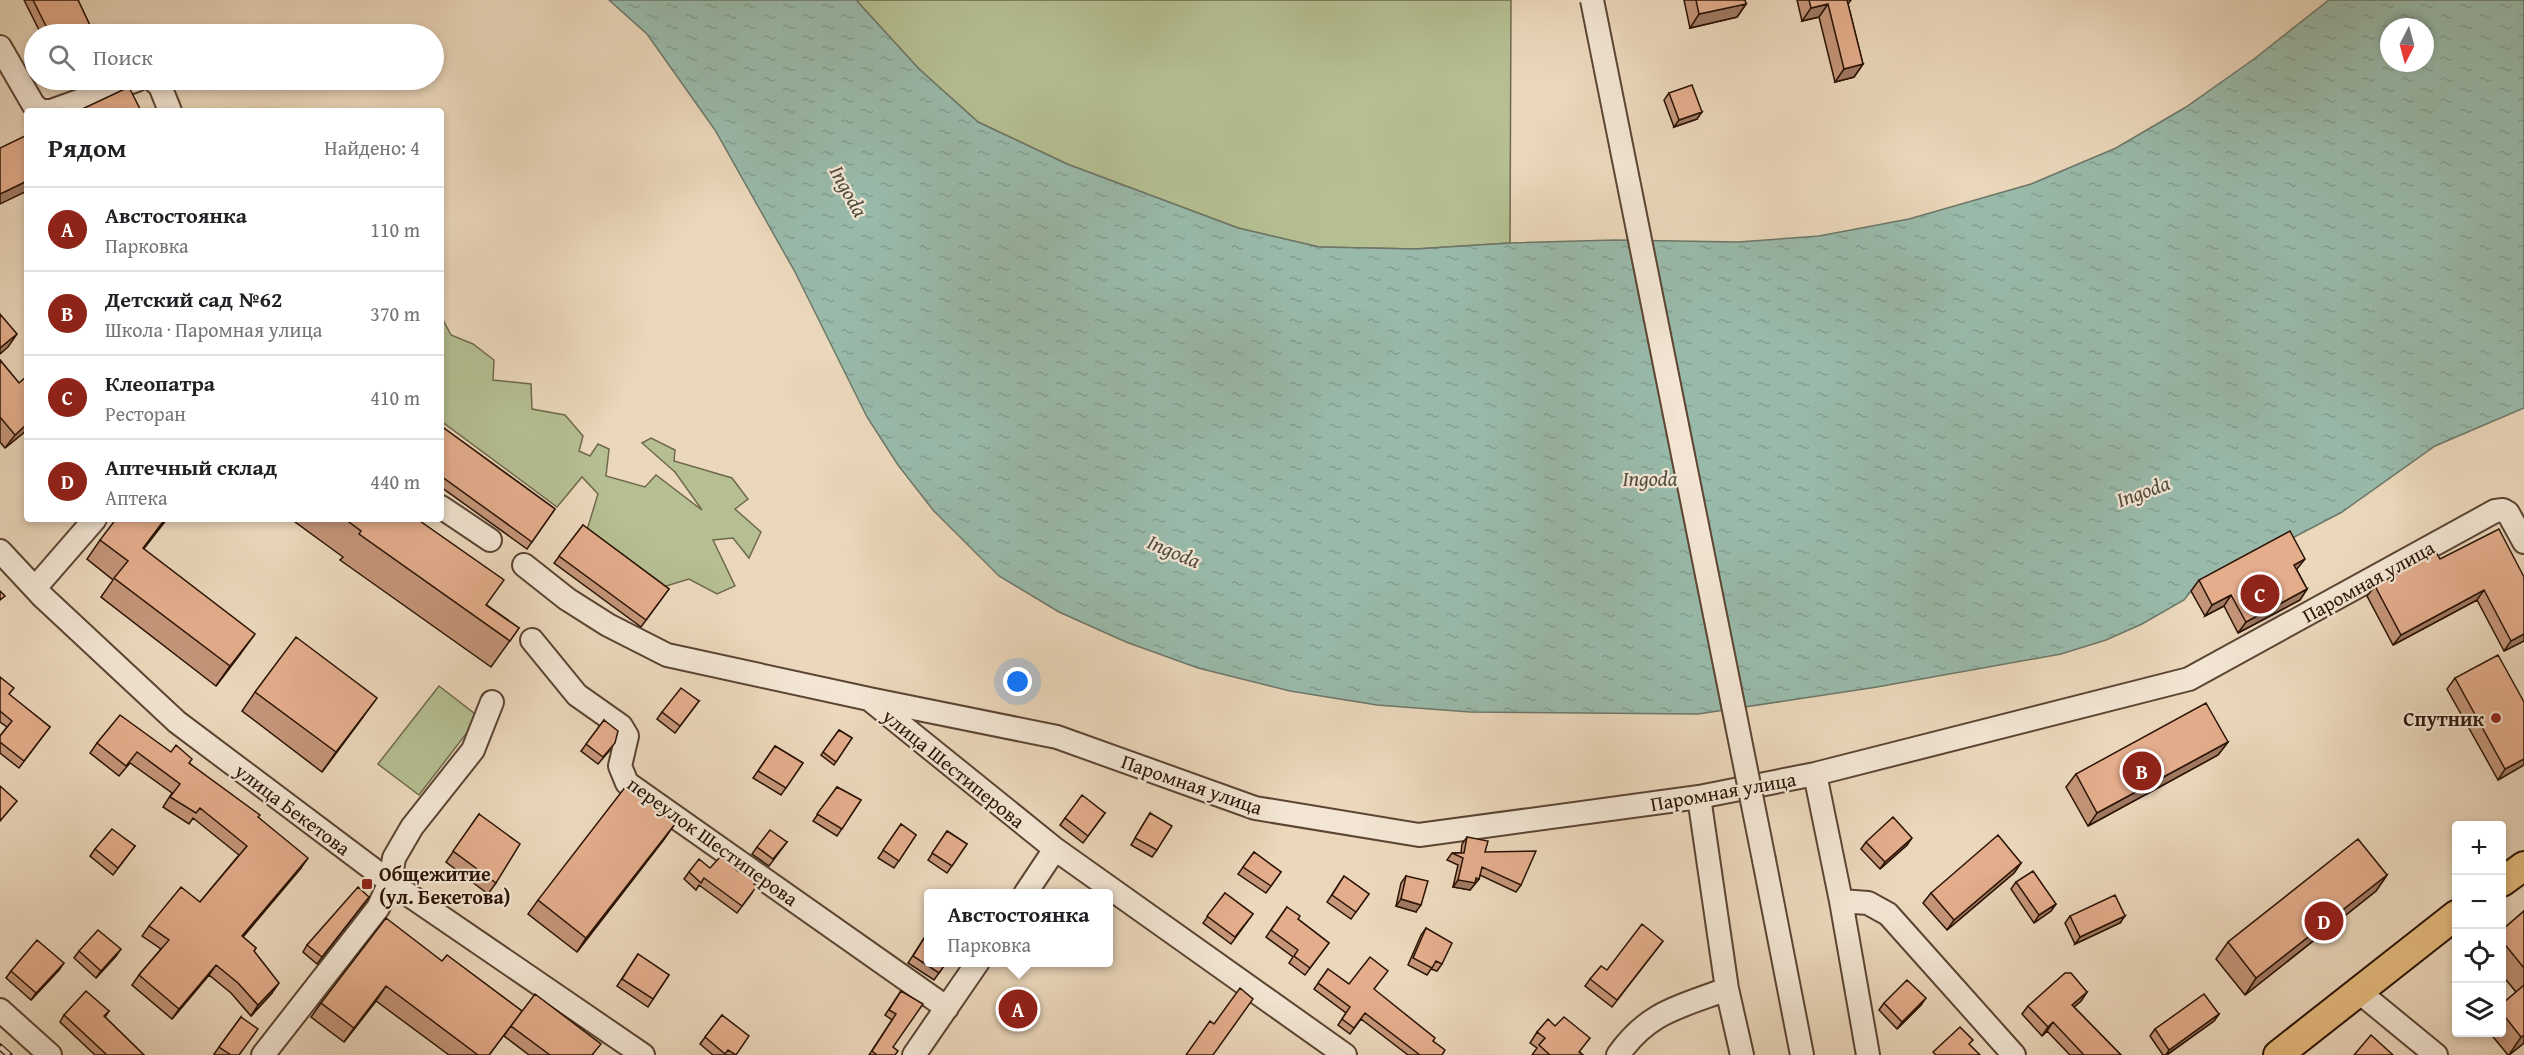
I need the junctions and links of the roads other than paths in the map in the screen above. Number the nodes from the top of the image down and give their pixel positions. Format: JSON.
{"nodes":[{"id":1,"x":1592,"y":0,"type":"edge"},
{"id":2,"x":0,"y":47,"type":"edge"},
{"id":3,"x":24,"y":88,"type":"edge"},
{"id":4,"x":25,"y":90,"type":"edge"},
{"id":5,"x":109,"y":90,"type":"edge"},
{"id":6,"x":162,"y":90,"type":"edge"},
{"id":7,"x":37,"y":108,"type":"edge"},
{"id":8,"x":59,"y":108,"type":"edge"},
{"id":9,"x":169,"y":108,"type":"edge"},
{"id":10,"x":444,"y":509,"type":"edge"},
{"id":11,"x":92,"y":522,"type":"edge"},
{"id":12,"x":490,"y":540,"type":"dead end"},
{"id":13,"x":2524,"y":542,"type":"edge"},
{"id":14,"x":0,"y":551,"type":"edge"},
{"id":15,"x":524,"y":565,"type":"dead end"},
{"id":16,"x":35,"y":588,"type":"junction"},
{"id":17,"x":532,"y":640,"type":"dead end"},
{"id":18,"x":869,"y":699,"type":"junction"},
{"id":19,"x":492,"y":702,"type":"dead end"},
{"id":20,"x":1815,"y":774,"type":"junction"},
{"id":21,"x":1699,"y":797,"type":"junction"},
{"id":22,"x":1055,"y":849,"type":"junction"},
{"id":23,"x":2524,"y":866,"type":"edge"},
{"id":24,"x":2506,"y":879,"type":"edge"},
{"id":25,"x":390,"y":882,"type":"junction"},
{"id":26,"x":1028,"y":889,"type":"edge"},
{"id":27,"x":1111,"y":889,"type":"edge"},
{"id":28,"x":1113,"y":890,"type":"edge"},
{"id":29,"x":1841,"y":901,"type":"junction"},
{"id":30,"x":2452,"y":919,"type":"edge"},
{"id":31,"x":975,"y":967,"type":"edge"},
{"id":32,"x":1728,"y":989,"type":"junction"},
{"id":33,"x":2358,"y":991,"type":"junction"},
{"id":34,"x":947,"y":1008,"type":"junction"},
{"id":35,"x":0,"y":1010,"type":"edge"},
{"id":36,"x":50,"y":1055,"type":"edge"},
{"id":37,"x":263,"y":1055,"type":"edge"},
{"id":38,"x":643,"y":1055,"type":"edge"},
{"id":39,"x":914,"y":1055,"type":"edge"},
{"id":40,"x":1345,"y":1055,"type":"edge"},
{"id":41,"x":1618,"y":1055,"type":"edge"},
{"id":42,"x":1742,"y":1055,"type":"edge"},
{"id":43,"x":1802,"y":1055,"type":"edge"},
{"id":44,"x":1868,"y":1055,"type":"edge"},
{"id":45,"x":2014,"y":1055,"type":"edge"},
{"id":46,"x":2278,"y":1055,"type":"edge"},
{"id":47,"x":2436,"y":1055,"type":"edge"}],
"edges":[{"from":1,"to":43,"type":"street","bridge":true},
{"from":2,"to":3,"type":"street"},
{"from":4,"to":7,"type":"street"},
{"from":5,"to":8,"type":"street"},
{"from":6,"to":9,"type":"street"},
{"from":10,"to":12,"type":"street"},
{"from":11,"to":16,"type":"street"},
{"from":13,"to":20,"type":"street","name":"Паромная улица"},
{"from":14,"to":16,"type":"street","name":"улица Бекетова"},
{"from":15,"to":18,"type":"street","name":"улица Шестиперова"},
{"from":16,"to":25,"type":"street","name":"улица Бекетова"},
{"from":17,"to":34,"type":"street","name":"переулок Шестиперова"},
{"from":18,"to":21,"type":"street","name":"Паромная улица"},
{"from":18,"to":22,"type":"street","name":"улица Шестиперова"},
{"from":19,"to":25,"type":"street"},
{"from":20,"to":21,"type":"street","name":"Паромная улица"},
{"from":20,"to":29,"type":"street"},
{"from":21,"to":32,"type":"street"},
{"from":22,"to":26,"type":"street"},
{"from":22,"to":27,"type":"street","name":"улица Шестиперова"},
{"from":23,"to":24,"type":"main road"},
{"from":25,"to":37,"type":"street"},
{"from":25,"to":38,"type":"street","name":"улица Бекетова"},
{"from":28,"to":40,"type":"street","name":"улица Шестиперова"},
{"from":29,"to":44,"type":"street"},
{"from":29,"to":45,"type":"street"},
{"from":30,"to":33,"type":"main road"},
{"from":31,"to":34,"type":"street"},
{"from":32,"to":41,"type":"street"},
{"from":32,"to":42,"type":"street"},
{"from":33,"to":46,"type":"main road"},
{"from":33,"to":47,"type":"street"},
{"from":34,"to":39,"type":"street"},
{"from":35,"to":36,"type":"street"}]}
